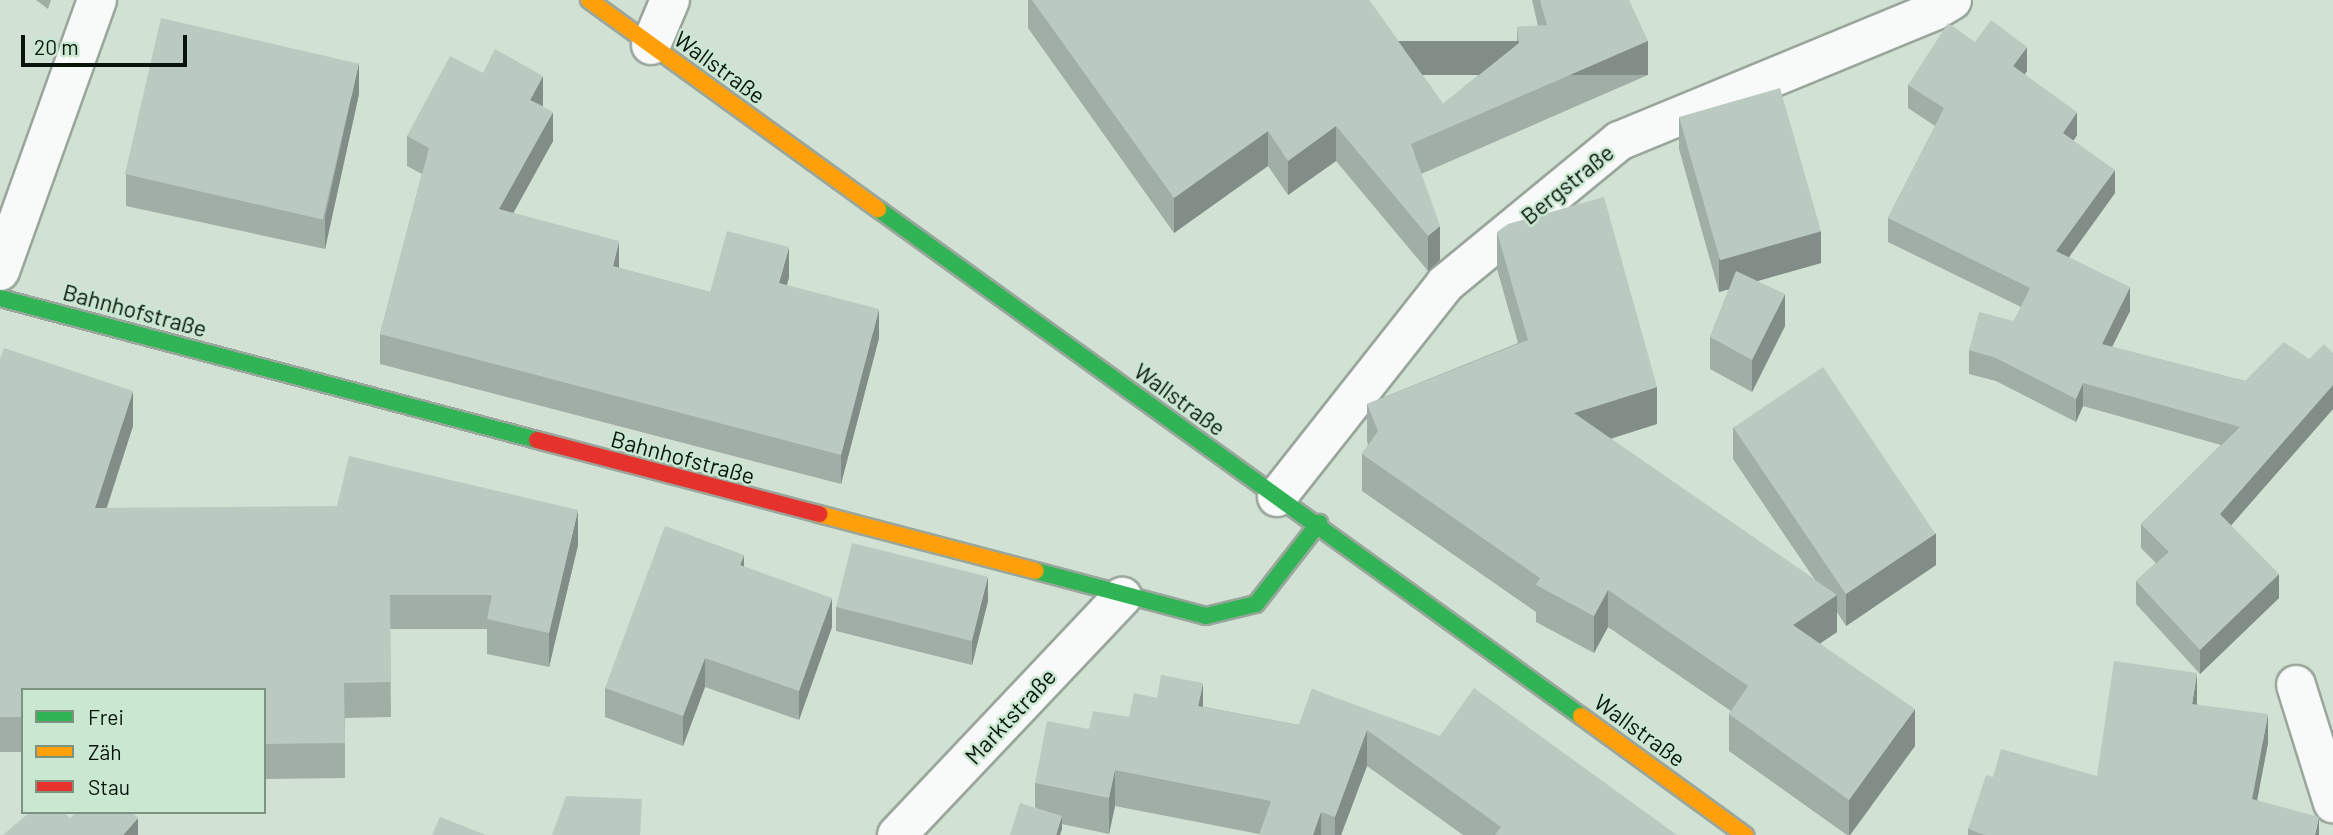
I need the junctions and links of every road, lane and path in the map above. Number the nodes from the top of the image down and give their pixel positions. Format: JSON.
{"nodes":[{"id":1,"x":97,"y":0,"type":"edge"},
{"id":2,"x":589,"y":0,"type":"edge"},
{"id":3,"x":670,"y":0,"type":"edge"},
{"id":4,"x":1952,"y":0,"type":"edge"},
{"id":5,"x":651,"y":45,"type":"junction"},
{"id":6,"x":0,"y":271,"type":"edge"},
{"id":7,"x":0,"y":298,"type":"edge"},
{"id":8,"x":1277,"y":497,"type":"junction"},
{"id":9,"x":1319,"y":523,"type":"junction"},
{"id":10,"x":1122,"y":597,"type":"junction"},
{"id":11,"x":2296,"y":685,"type":"dead end"},
{"id":12,"x":2333,"y":803,"type":"edge"},
{"id":13,"x":897,"y":835,"type":"edge"},
{"id":14,"x":1745,"y":835,"type":"edge"}],
"edges":[{"from":1,"to":6,"type":"street"},
{"from":2,"to":5,"type":"street","name":"Wallstraße"},
{"from":3,"to":5,"type":"street"},
{"from":4,"to":8,"type":"street","name":"Bergstraße"},
{"from":5,"to":8,"type":"street","name":"Wallstraße"},
{"from":7,"to":10,"type":"street","name":"Bahnhofstraße"},
{"from":8,"to":9,"type":"street","name":"Wallstraße"},
{"from":9,"to":10,"type":"street","name":"Bahnhofstraße"},
{"from":9,"to":14,"type":"street","name":"Wallstraße"},
{"from":10,"to":13,"type":"street","name":"Marktstraße"},
{"from":11,"to":12,"type":"street"}]}
